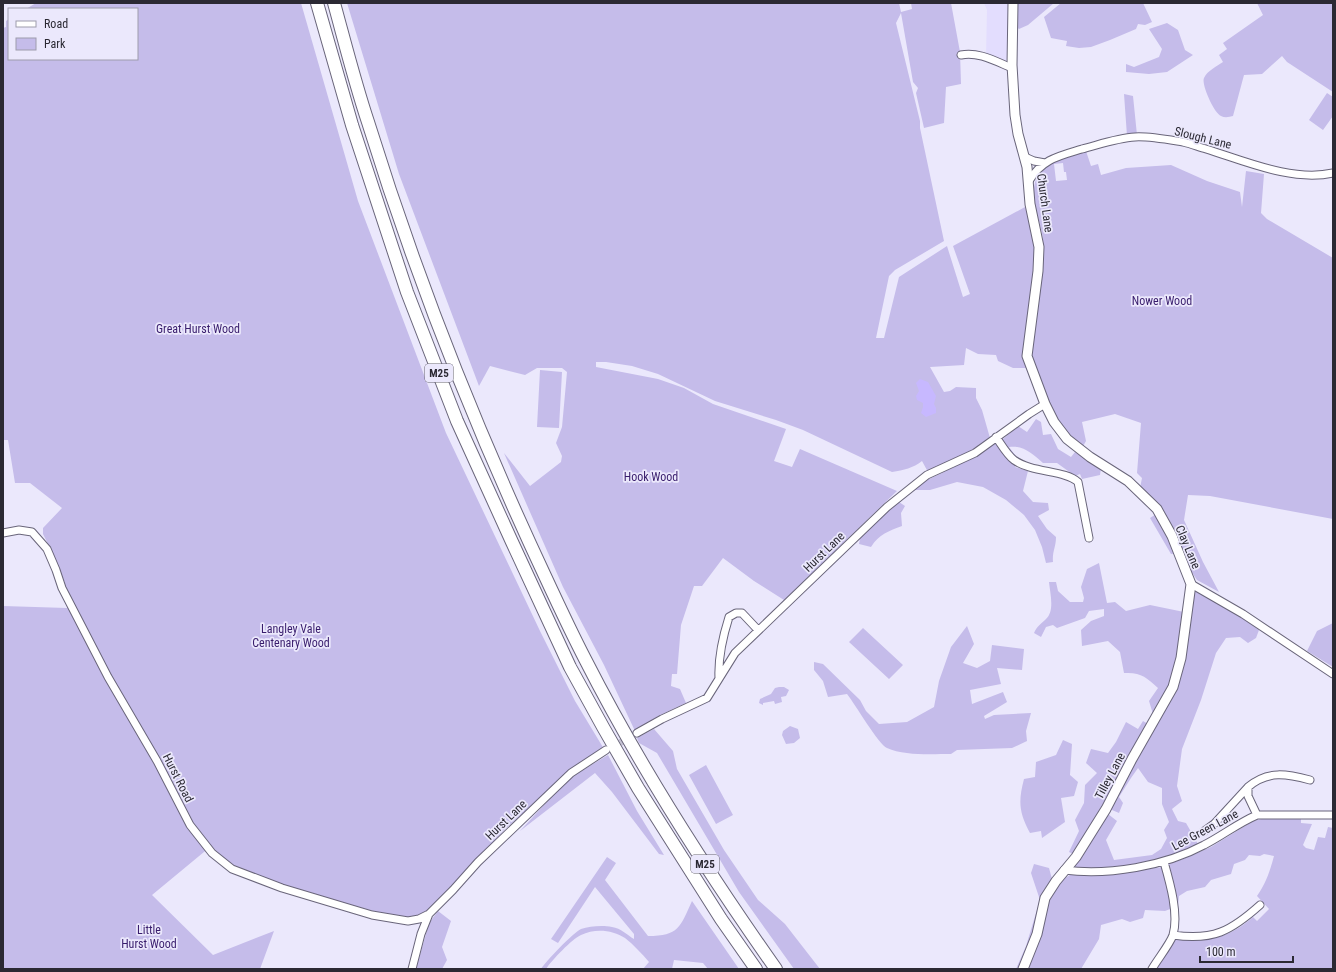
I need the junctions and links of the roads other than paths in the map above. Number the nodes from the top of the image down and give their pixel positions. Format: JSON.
{"nodes":[{"id":1,"x":317,"y":3,"type":"edge"},
{"id":2,"x":334,"y":3,"type":"edge"},
{"id":3,"x":1013,"y":3,"type":"edge"},
{"id":4,"x":961,"y":55,"type":"dead end"},
{"id":5,"x":1012,"y":68,"type":"junction"},
{"id":6,"x":1025,"y":157,"type":"junction"},
{"id":7,"x":1045,"y":163,"type":"junction"},
{"id":8,"x":1333,"y":173,"type":"edge"},
{"id":9,"x":1029,"y":181,"type":"junction"},
{"id":10,"x":1045,"y":404,"type":"junction"},
{"id":11,"x":996,"y":438,"type":"junction"},
{"id":12,"x":3,"y":533,"type":"edge"},
{"id":13,"x":1089,"y":538,"type":"dead end"},
{"id":14,"x":1191,"y":584,"type":"junction"},
{"id":15,"x":758,"y":630,"type":"junction"},
{"id":16,"x":1333,"y":674,"type":"edge"},
{"id":17,"x":719,"y":678,"type":"junction"},
{"id":18,"x":637,"y":733,"type":"tunnel mouth"},
{"id":19,"x":606,"y":750,"type":"tunnel mouth"},
{"id":20,"x":1310,"y":780,"type":"dead end"},
{"id":21,"x":1248,"y":787,"type":"junction"},
{"id":22,"x":1333,"y":815,"type":"edge"},
{"id":23,"x":1257,"y":816,"type":"junction"},
{"id":24,"x":1203,"y":832,"type":"dead end"},
{"id":25,"x":1164,"y":862,"type":"junction"},
{"id":26,"x":1064,"y":870,"type":"junction"},
{"id":27,"x":1260,"y":905,"type":"dead end"},
{"id":28,"x":429,"y":914,"type":"junction"},
{"id":29,"x":408,"y":921,"type":"junction"},
{"id":30,"x":421,"y":934,"type":"junction"},
{"id":31,"x":1173,"y":935,"type":"junction"},
{"id":32,"x":412,"y":969,"type":"edge"},
{"id":33,"x":756,"y":969,"type":"edge"},
{"id":34,"x":776,"y":969,"type":"edge"},
{"id":35,"x":1023,"y":969,"type":"edge"},
{"id":36,"x":1152,"y":969,"type":"edge"}],
"edges":[{"from":1,"to":33,"type":"highway","number":"M25"},
{"from":2,"to":34,"type":"highway","number":"M25"},
{"from":3,"to":5,"type":"street","name":"Church Lane"},
{"from":4,"to":5,"type":"street"},
{"from":5,"to":6,"type":"street","name":"Church Lane"},
{"from":6,"to":7,"type":"street"},
{"from":6,"to":9,"type":"street","name":"Church Lane"},
{"from":7,"to":8,"type":"street","name":"Slough Lane"},
{"from":7,"to":9,"type":"street","name":"Slough Lane"},
{"from":9,"to":10,"type":"street","name":"Church Lane"},
{"from":10,"to":11,"type":"street","name":"Hurst Lane"},
{"from":10,"to":14,"type":"street","name":"Clay Lane"},
{"from":11,"to":13,"type":"street"},
{"from":11,"to":15,"type":"street","name":"Hurst Lane"},
{"from":12,"to":29,"type":"street","name":"Hurst Road"},
{"from":14,"to":16,"type":"street","name":"Clay Lane"},
{"from":14,"to":26,"type":"street","name":"Tilley Lane"},
{"from":15,"to":17,"type":"street","name":"Hurst Lane"},
{"from":15,"to":17,"type":"street"},
{"from":17,"to":18,"type":"street","name":"Hurst Lane"},
{"from":19,"to":28,"type":"street","name":"Hurst Lane"},
{"from":20,"to":21,"type":"street"},
{"from":21,"to":23,"type":"street"},
{"from":21,"to":24,"type":"street"},
{"from":22,"to":23,"type":"street","name":"Lee Green Lane"},
{"from":23,"to":25,"type":"street","name":"Lee Green Lane"},
{"from":25,"to":26,"type":"street","name":"Lee Green Lane"},
{"from":25,"to":31,"type":"street"},
{"from":26,"to":35,"type":"street","name":"Tilley Lane"},
{"from":27,"to":31,"type":"street"},
{"from":28,"to":29,"type":"street","name":"Hurst Road"},
{"from":28,"to":30,"type":"street"},
{"from":29,"to":30,"type":"street"},
{"from":30,"to":32,"type":"street"},
{"from":31,"to":36,"type":"street"}]}
